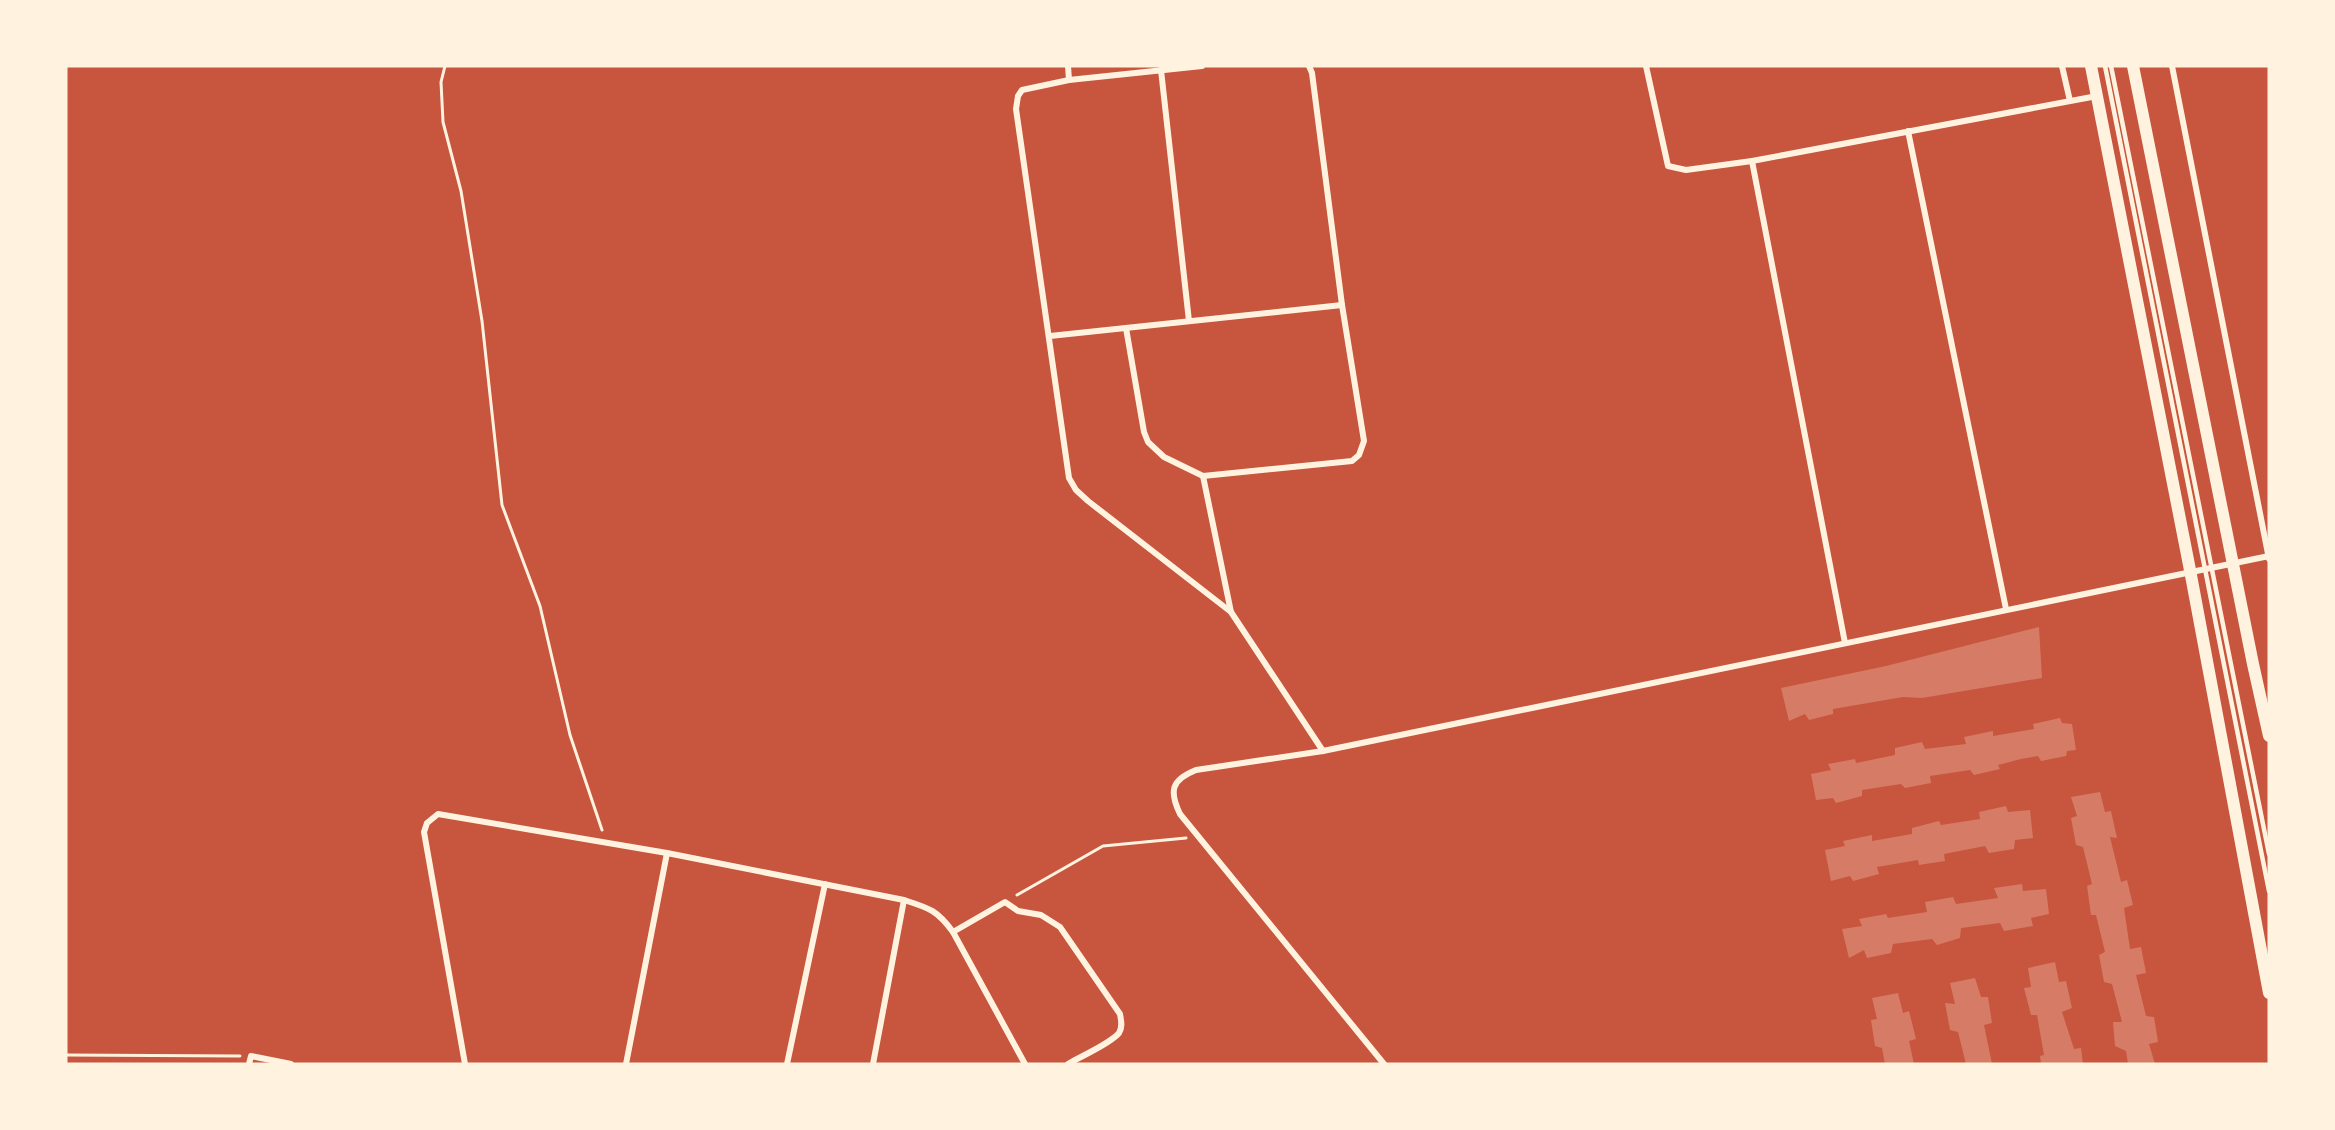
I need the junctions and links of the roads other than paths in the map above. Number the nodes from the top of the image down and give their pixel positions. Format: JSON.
{"nodes":[{"id":1,"x":1068,"y":66,"type":"edge"},
{"id":2,"x":1202,"y":66,"type":"edge"},
{"id":3,"x":1309,"y":66,"type":"edge"},
{"id":4,"x":1646,"y":66,"type":"edge"},
{"id":5,"x":2062,"y":66,"type":"edge"},
{"id":6,"x":2091,"y":66,"type":"edge"},
{"id":7,"x":2105,"y":66,"type":"edge"},
{"id":8,"x":2111,"y":66,"type":"edge"},
{"id":9,"x":2133,"y":66,"type":"edge"},
{"id":10,"x":2172,"y":66,"type":"edge"},
{"id":11,"x":1161,"y":70,"type":"junction"},
{"id":12,"x":1069,"y":80,"type":"junction"},
{"id":13,"x":2097,"y":96,"type":"junction"},
{"id":14,"x":2070,"y":101,"type":"junction"},
{"id":15,"x":1908,"y":131,"type":"junction"},
{"id":16,"x":1752,"y":161,"type":"junction"},
{"id":17,"x":1342,"y":305,"type":"junction"},
{"id":18,"x":1189,"y":321,"type":"junction"},
{"id":19,"x":1126,"y":328,"type":"junction"},
{"id":20,"x":1050,"y":336,"type":"junction"},
{"id":21,"x":1203,"y":476,"type":"junction"},
{"id":22,"x":2269,"y":557,"type":"edge"},
{"id":23,"x":2232,"y":562,"type":"junction"},
{"id":24,"x":2208,"y":567,"type":"junction"},
{"id":25,"x":2190,"y":570,"type":"junction"},
{"id":26,"x":2006,"y":609,"type":"junction"},
{"id":27,"x":1231,"y":612,"type":"junction"},
{"id":28,"x":1845,"y":643,"type":"junction"},
{"id":29,"x":2269,"y":736,"type":"edge"},
{"id":30,"x":1323,"y":751,"type":"junction"},
{"id":31,"x":667,"y":853,"type":"junction"},
{"id":32,"x":2269,"y":854,"type":"edge"},
{"id":33,"x":825,"y":885,"type":"junction"},
{"id":34,"x":2269,"y":891,"type":"edge"},
{"id":35,"x":904,"y":900,"type":"junction"},
{"id":36,"x":953,"y":932,"type":"junction"},
{"id":37,"x":2269,"y":993,"type":"edge"},
{"id":38,"x":249,"y":1064,"type":"edge"},
{"id":39,"x":291,"y":1064,"type":"edge"},
{"id":40,"x":465,"y":1064,"type":"edge"},
{"id":41,"x":626,"y":1064,"type":"edge"},
{"id":42,"x":788,"y":1064,"type":"edge"},
{"id":43,"x":873,"y":1064,"type":"edge"},
{"id":44,"x":1025,"y":1064,"type":"edge"},
{"id":45,"x":1068,"y":1064,"type":"edge"},
{"id":46,"x":1384,"y":1064,"type":"edge"}],
"edges":[{"from":1,"to":12,"type":"street"},
{"from":2,"to":11,"type":"street"},
{"from":3,"to":17,"type":"street"},
{"from":4,"to":16,"type":"street"},
{"from":5,"to":14,"type":"street"},
{"from":6,"to":13,"type":"main road"},
{"from":7,"to":24,"type":"lane"},
{"from":8,"to":24,"type":"lane"},
{"from":9,"to":23,"type":"main road"},
{"from":10,"to":22,"type":"street"},
{"from":11,"to":12,"type":"street"},
{"from":11,"to":18,"type":"street"},
{"from":12,"to":20,"type":"street"},
{"from":13,"to":14,"type":"street"},
{"from":13,"to":25,"type":"main road"},
{"from":14,"to":15,"type":"street"},
{"from":15,"to":16,"type":"street"},
{"from":15,"to":26,"type":"street"},
{"from":16,"to":28,"type":"street"},
{"from":17,"to":18,"type":"street"},
{"from":17,"to":21,"type":"street"},
{"from":18,"to":19,"type":"street"},
{"from":19,"to":20,"type":"street"},
{"from":19,"to":21,"type":"street"},
{"from":20,"to":27,"type":"street"},
{"from":21,"to":27,"type":"street"},
{"from":22,"to":23,"type":"street"},
{"from":23,"to":24,"type":"street"},
{"from":23,"to":29,"type":"main road"},
{"from":24,"to":25,"type":"street"},
{"from":24,"to":32,"type":"lane"},
{"from":24,"to":34,"type":"lane"},
{"from":25,"to":26,"type":"street"},
{"from":25,"to":37,"type":"main road"},
{"from":26,"to":28,"type":"street"},
{"from":27,"to":30,"type":"street"},
{"from":28,"to":30,"type":"street"},
{"from":30,"to":46,"type":"street"},
{"from":31,"to":33,"type":"street"},
{"from":31,"to":40,"type":"street"},
{"from":31,"to":41,"type":"street"},
{"from":33,"to":35,"type":"street"},
{"from":33,"to":42,"type":"street"},
{"from":35,"to":36,"type":"street"},
{"from":35,"to":43,"type":"street"},
{"from":36,"to":44,"type":"street"},
{"from":36,"to":45,"type":"street"},
{"from":38,"to":39,"type":"street"}]}
